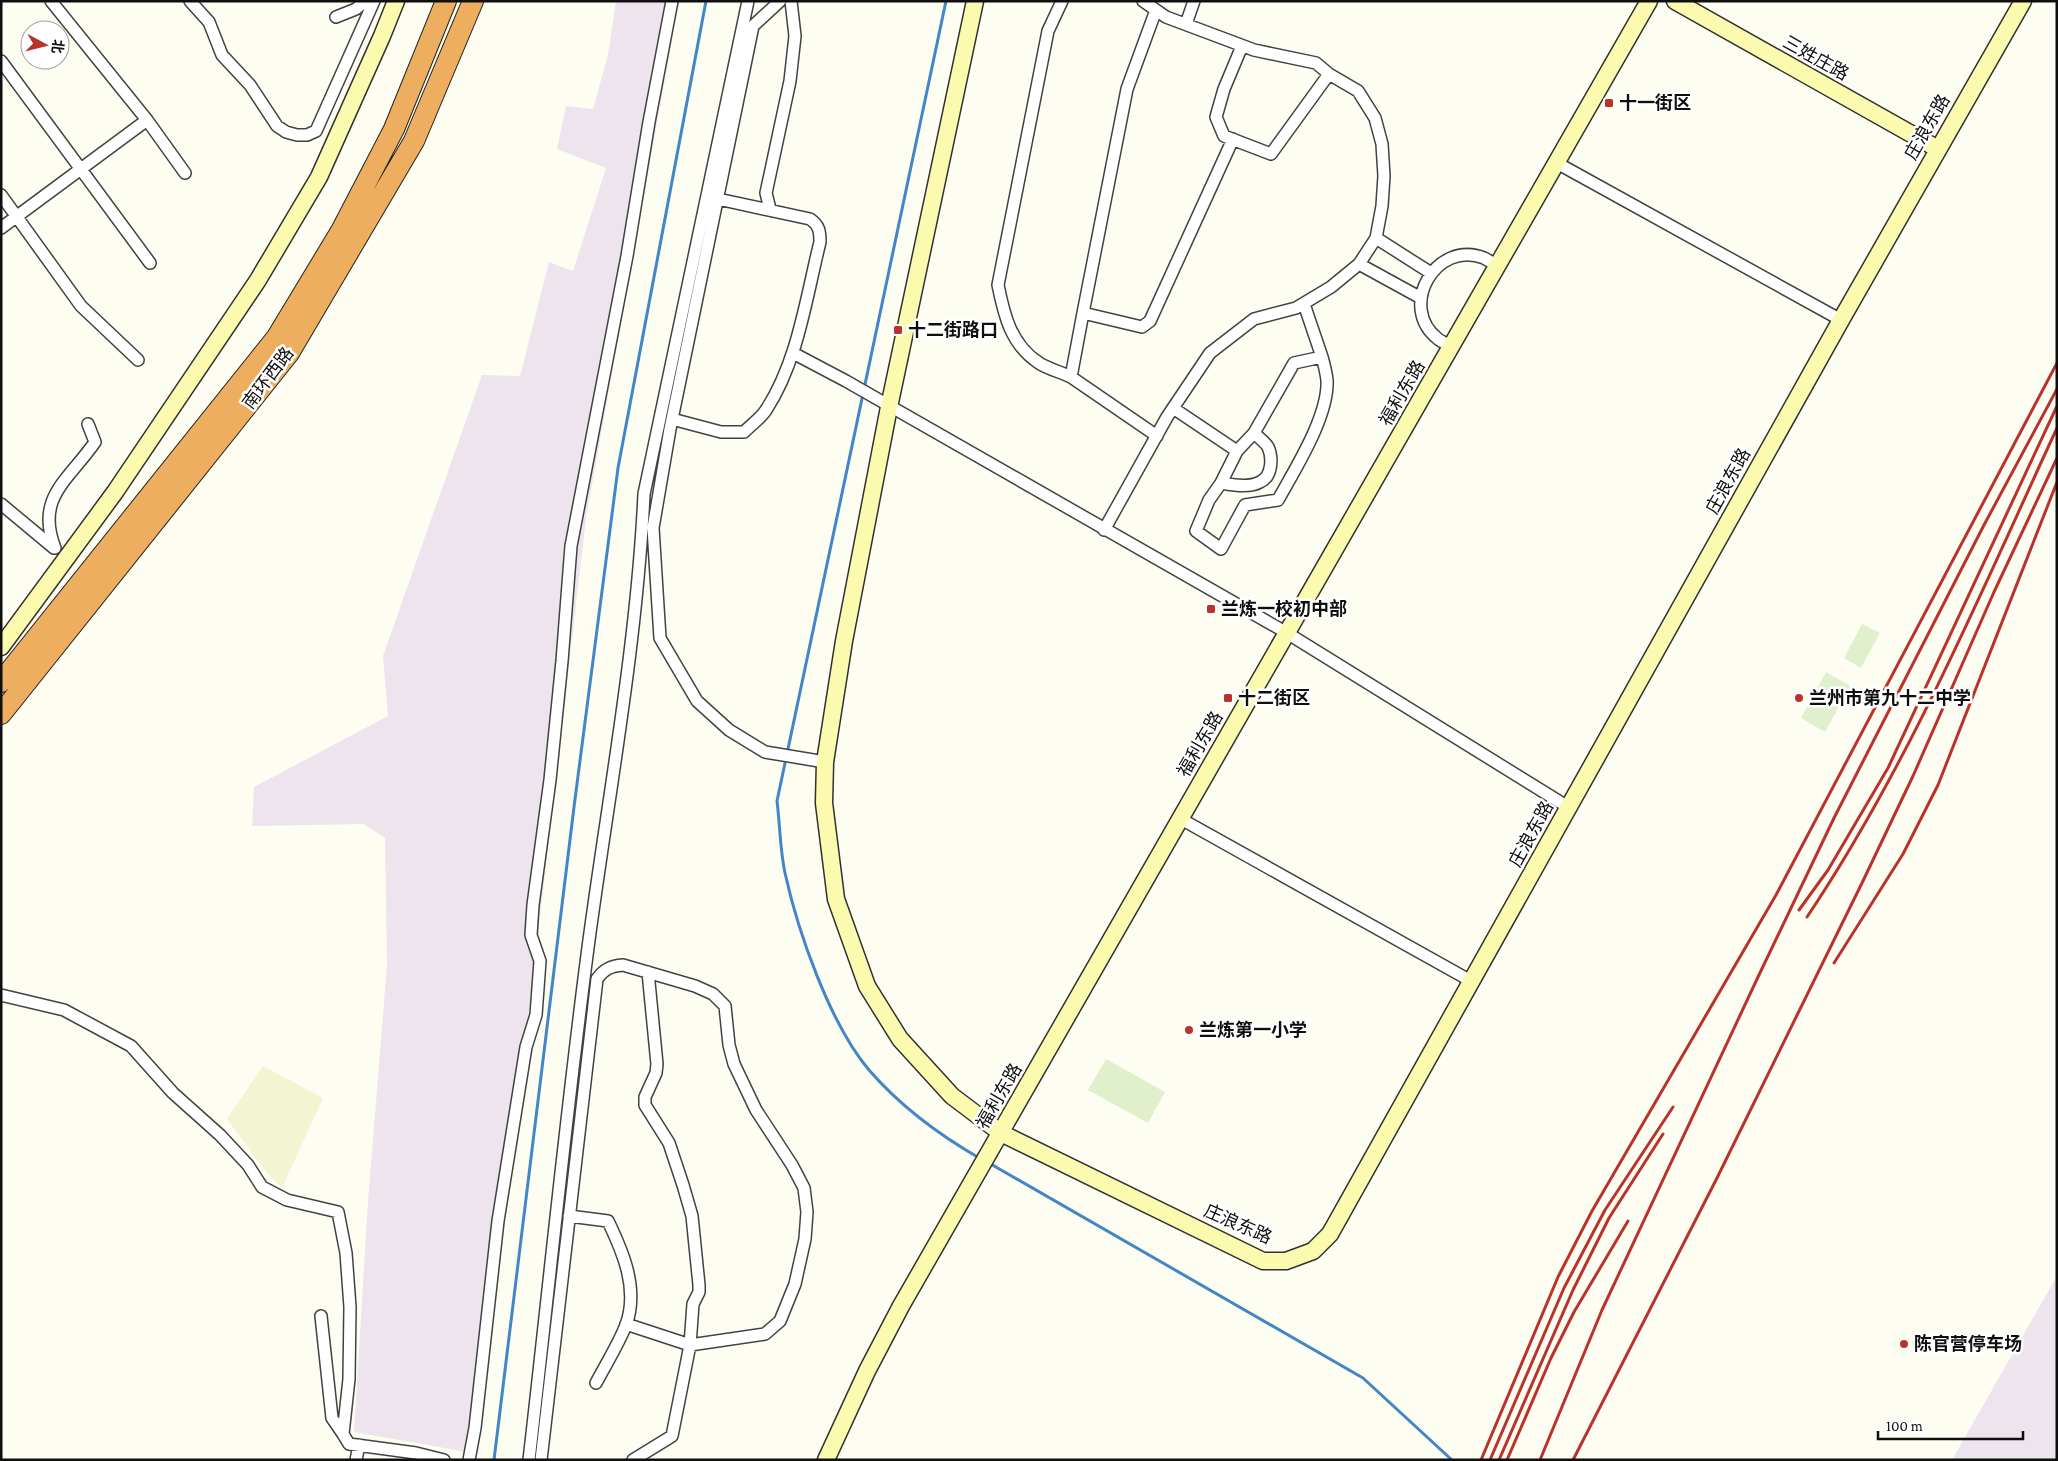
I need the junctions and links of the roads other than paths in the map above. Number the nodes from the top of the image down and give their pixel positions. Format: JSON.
{"nodes":[{"id":1,"x":51,"y":1,"type":"edge"},
{"id":2,"x":190,"y":1,"type":"edge"},
{"id":3,"x":365,"y":1,"type":"edge"},
{"id":4,"x":374,"y":1,"type":"edge"},
{"id":5,"x":396,"y":1,"type":"edge"},
{"id":6,"x":446,"y":1,"type":"edge"},
{"id":7,"x":473,"y":1,"type":"edge"},
{"id":8,"x":672,"y":1,"type":"edge"},
{"id":9,"x":748,"y":1,"type":"edge"},
{"id":10,"x":780,"y":1,"type":"edge"},
{"id":11,"x":791,"y":1,"type":"edge"},
{"id":12,"x":975,"y":1,"type":"edge"},
{"id":13,"x":1062,"y":1,"type":"edge"},
{"id":14,"x":1143,"y":1,"type":"edge"},
{"id":15,"x":1194,"y":1,"type":"edge"},
{"id":16,"x":1649,"y":1,"type":"edge"},
{"id":17,"x":1675,"y":1,"type":"edge"},
{"id":18,"x":2023,"y":1,"type":"edge"},
{"id":19,"x":1156,"y":10,"type":"junction"},
{"id":20,"x":336,"y":17,"type":"dead end"},
{"id":21,"x":1186,"y":24,"type":"junction"},
{"id":22,"x":1242,"y":46,"type":"junction"},
{"id":23,"x":1,"y":61,"type":"edge"},
{"id":24,"x":1329,"y":74,"type":"junction"},
{"id":25,"x":147,"y":120,"type":"junction"},
{"id":26,"x":1233,"y":139,"type":"junction"},
{"id":27,"x":1938,"y":149,"type":"junction"},
{"id":28,"x":1557,"y":163,"type":"junction"},
{"id":29,"x":81,"y":169,"type":"junction"},
{"id":30,"x":184,"y":173,"type":"dead end"},
{"id":31,"x":1,"y":195,"type":"edge"},
{"id":32,"x":718,"y":199,"type":"junction"},
{"id":33,"x":770,"y":209,"type":"junction"},
{"id":34,"x":17,"y":216,"type":"junction"},
{"id":35,"x":1,"y":228,"type":"edge"},
{"id":36,"x":1376,"y":238,"type":"junction"},
{"id":37,"x":150,"y":263,"type":"dead end"},
{"id":38,"x":1359,"y":264,"type":"junction"},
{"id":39,"x":1497,"y":266,"type":"junction"},
{"id":40,"x":1432,"y":273,"type":"junction"},
{"id":41,"x":1421,"y":298,"type":"junction"},
{"id":42,"x":1304,"y":304,"type":"junction"},
{"id":43,"x":1082,"y":313,"type":"junction"},
{"id":44,"x":1841,"y":320,"type":"junction"},
{"id":45,"x":1451,"y":346,"type":"junction"},
{"id":46,"x":793,"y":354,"type":"junction"},
{"id":47,"x":1322,"y":357,"type":"junction"},
{"id":48,"x":138,"y":360,"type":"dead end"},
{"id":49,"x":1071,"y":377,"type":"junction"},
{"id":50,"x":884,"y":404,"type":"junction"},
{"id":51,"x":1173,"y":408,"type":"junction"},
{"id":52,"x":672,"y":419,"type":"junction"},
{"id":53,"x":88,"y":424,"type":"dead end"},
{"id":54,"x":1254,"y":433,"type":"junction"},
{"id":55,"x":1156,"y":436,"type":"junction"},
{"id":56,"x":1237,"y":451,"type":"junction"},
{"id":57,"x":1270,"y":472,"type":"junction"},
{"id":58,"x":1221,"y":483,"type":"junction"},
{"id":59,"x":1288,"y":483,"type":"junction"},
{"id":60,"x":1,"y":504,"type":"edge"},
{"id":61,"x":1104,"y":530,"type":"junction"},
{"id":62,"x":61,"y":554,"type":"junction"},
{"id":63,"x":1287,"y":633,"type":"junction"},
{"id":64,"x":1,"y":646,"type":"edge"},
{"id":65,"x":1,"y":682,"type":"edge"},
{"id":66,"x":1,"y":714,"type":"edge"},
{"id":67,"x":826,"y":762,"type":"junction"},
{"id":68,"x":1568,"y":807,"type":"junction"},
{"id":69,"x":1181,"y":819,"type":"junction"},
{"id":70,"x":648,"y":972,"type":"junction"},
{"id":71,"x":1471,"y":981,"type":"junction"},
{"id":72,"x":1,"y":996,"type":"edge"},
{"id":73,"x":999,"y":1137,"type":"junction"},
{"id":74,"x":569,"y":1216,"type":"junction"},
{"id":75,"x":321,"y":1316,"type":"dead end"},
{"id":76,"x":626,"y":1324,"type":"junction"},
{"id":77,"x":690,"y":1345,"type":"junction"},
{"id":78,"x":596,"y":1383,"type":"dead end"},
{"id":79,"x":343,"y":1434,"type":"junction"},
{"id":80,"x":359,"y":1446,"type":"junction"},
{"id":81,"x":356,"y":1460,"type":"edge"},
{"id":82,"x":444,"y":1460,"type":"edge"},
{"id":83,"x":469,"y":1460,"type":"edge"},
{"id":84,"x":529,"y":1460,"type":"edge"},
{"id":85,"x":542,"y":1460,"type":"edge"},
{"id":86,"x":633,"y":1460,"type":"edge"},
{"id":87,"x":826,"y":1460,"type":"edge"}],
"edges":[{"from":1,"to":25,"type":"street"},
{"from":2,"to":4,"type":"street"},
{"from":3,"to":20,"type":"street"},
{"from":5,"to":62,"type":"street"},
{"from":6,"to":65,"type":"highway","name":"南环西路"},
{"from":7,"to":66,"type":"highway","name":"南环西路"},
{"from":8,"to":83,"type":"street"},
{"from":9,"to":84,"type":"street"},
{"from":10,"to":32,"type":"street"},
{"from":11,"to":33,"type":"street"},
{"from":12,"to":50,"type":"street","name":"庄浪东路"},
{"from":13,"to":49,"type":"street"},
{"from":14,"to":19,"type":"street"},
{"from":15,"to":21,"type":"street"},
{"from":16,"to":28,"type":"street","name":"福利东路"},
{"from":17,"to":27,"type":"street","name":"三姓庄路"},
{"from":18,"to":27,"type":"street","name":"庄浪东路"},
{"from":19,"to":21,"type":"street"},
{"from":19,"to":43,"type":"street"},
{"from":21,"to":22,"type":"street"},
{"from":22,"to":24,"type":"street"},
{"from":22,"to":26,"type":"street"},
{"from":23,"to":29,"type":"street"},
{"from":24,"to":26,"type":"street"},
{"from":24,"to":36,"type":"street"},
{"from":25,"to":29,"type":"street"},
{"from":25,"to":30,"type":"street"},
{"from":26,"to":43,"type":"street"},
{"from":27,"to":44,"type":"street","name":"庄浪东路"},
{"from":28,"to":39,"type":"street","name":"福利东路"},
{"from":28,"to":44,"type":"street"},
{"from":29,"to":34,"type":"street"},
{"from":29,"to":37,"type":"street"},
{"from":31,"to":34,"type":"street"},
{"from":32,"to":33,"type":"street"},
{"from":32,"to":52,"type":"street"},
{"from":33,"to":46,"type":"street"},
{"from":34,"to":35,"type":"street"},
{"from":34,"to":48,"type":"street"},
{"from":36,"to":38,"type":"street"},
{"from":36,"to":40,"type":"street"},
{"from":38,"to":41,"type":"street"},
{"from":38,"to":42,"type":"street"},
{"from":39,"to":40,"type":"street"},
{"from":39,"to":45,"type":"street","name":"福利东路"},
{"from":40,"to":41,"type":"street"},
{"from":41,"to":45,"type":"street"},
{"from":42,"to":47,"type":"street"},
{"from":42,"to":51,"type":"street"},
{"from":43,"to":49,"type":"street"},
{"from":44,"to":68,"type":"street","name":"庄浪东路"},
{"from":45,"to":63,"type":"street","name":"福利东路"},
{"from":46,"to":50,"type":"street"},
{"from":46,"to":52,"type":"street"},
{"from":47,"to":54,"type":"street"},
{"from":47,"to":59,"type":"street"},
{"from":49,"to":55,"type":"street"},
{"from":50,"to":61,"type":"street"},
{"from":50,"to":67,"type":"street","name":"庄浪东路"},
{"from":51,"to":55,"type":"street"},
{"from":51,"to":56,"type":"street"},
{"from":52,"to":67,"type":"street"},
{"from":53,"to":62,"type":"street"},
{"from":54,"to":56,"type":"street"},
{"from":54,"to":57,"type":"street"},
{"from":55,"to":61,"type":"street"},
{"from":56,"to":58,"type":"street"},
{"from":57,"to":58,"type":"street"},
{"from":57,"to":59,"type":"street"},
{"from":58,"to":59,"type":"street"},
{"from":60,"to":62,"type":"street"},
{"from":61,"to":63,"type":"street"},
{"from":62,"to":64,"type":"street"},
{"from":63,"to":68,"type":"street"},
{"from":63,"to":69,"type":"street","name":"福利东路"},
{"from":67,"to":73,"type":"street","name":"庄浪东路"},
{"from":68,"to":71,"type":"street","name":"庄浪东路"},
{"from":69,"to":71,"type":"street"},
{"from":69,"to":73,"type":"street","name":"福利东路"},
{"from":70,"to":74,"type":"street"},
{"from":70,"to":77,"type":"street"},
{"from":70,"to":77,"type":"street"},
{"from":71,"to":73,"type":"street","name":"庄浪东路"},
{"from":72,"to":79,"type":"street"},
{"from":73,"to":87,"type":"street","name":"福利东路"},
{"from":74,"to":76,"type":"street"},
{"from":74,"to":85,"type":"street"},
{"from":75,"to":79,"type":"street"},
{"from":76,"to":77,"type":"street"},
{"from":76,"to":78,"type":"street"},
{"from":77,"to":86,"type":"street"},
{"from":79,"to":80,"type":"street"},
{"from":80,"to":81,"type":"street"},
{"from":80,"to":82,"type":"street"}]}
